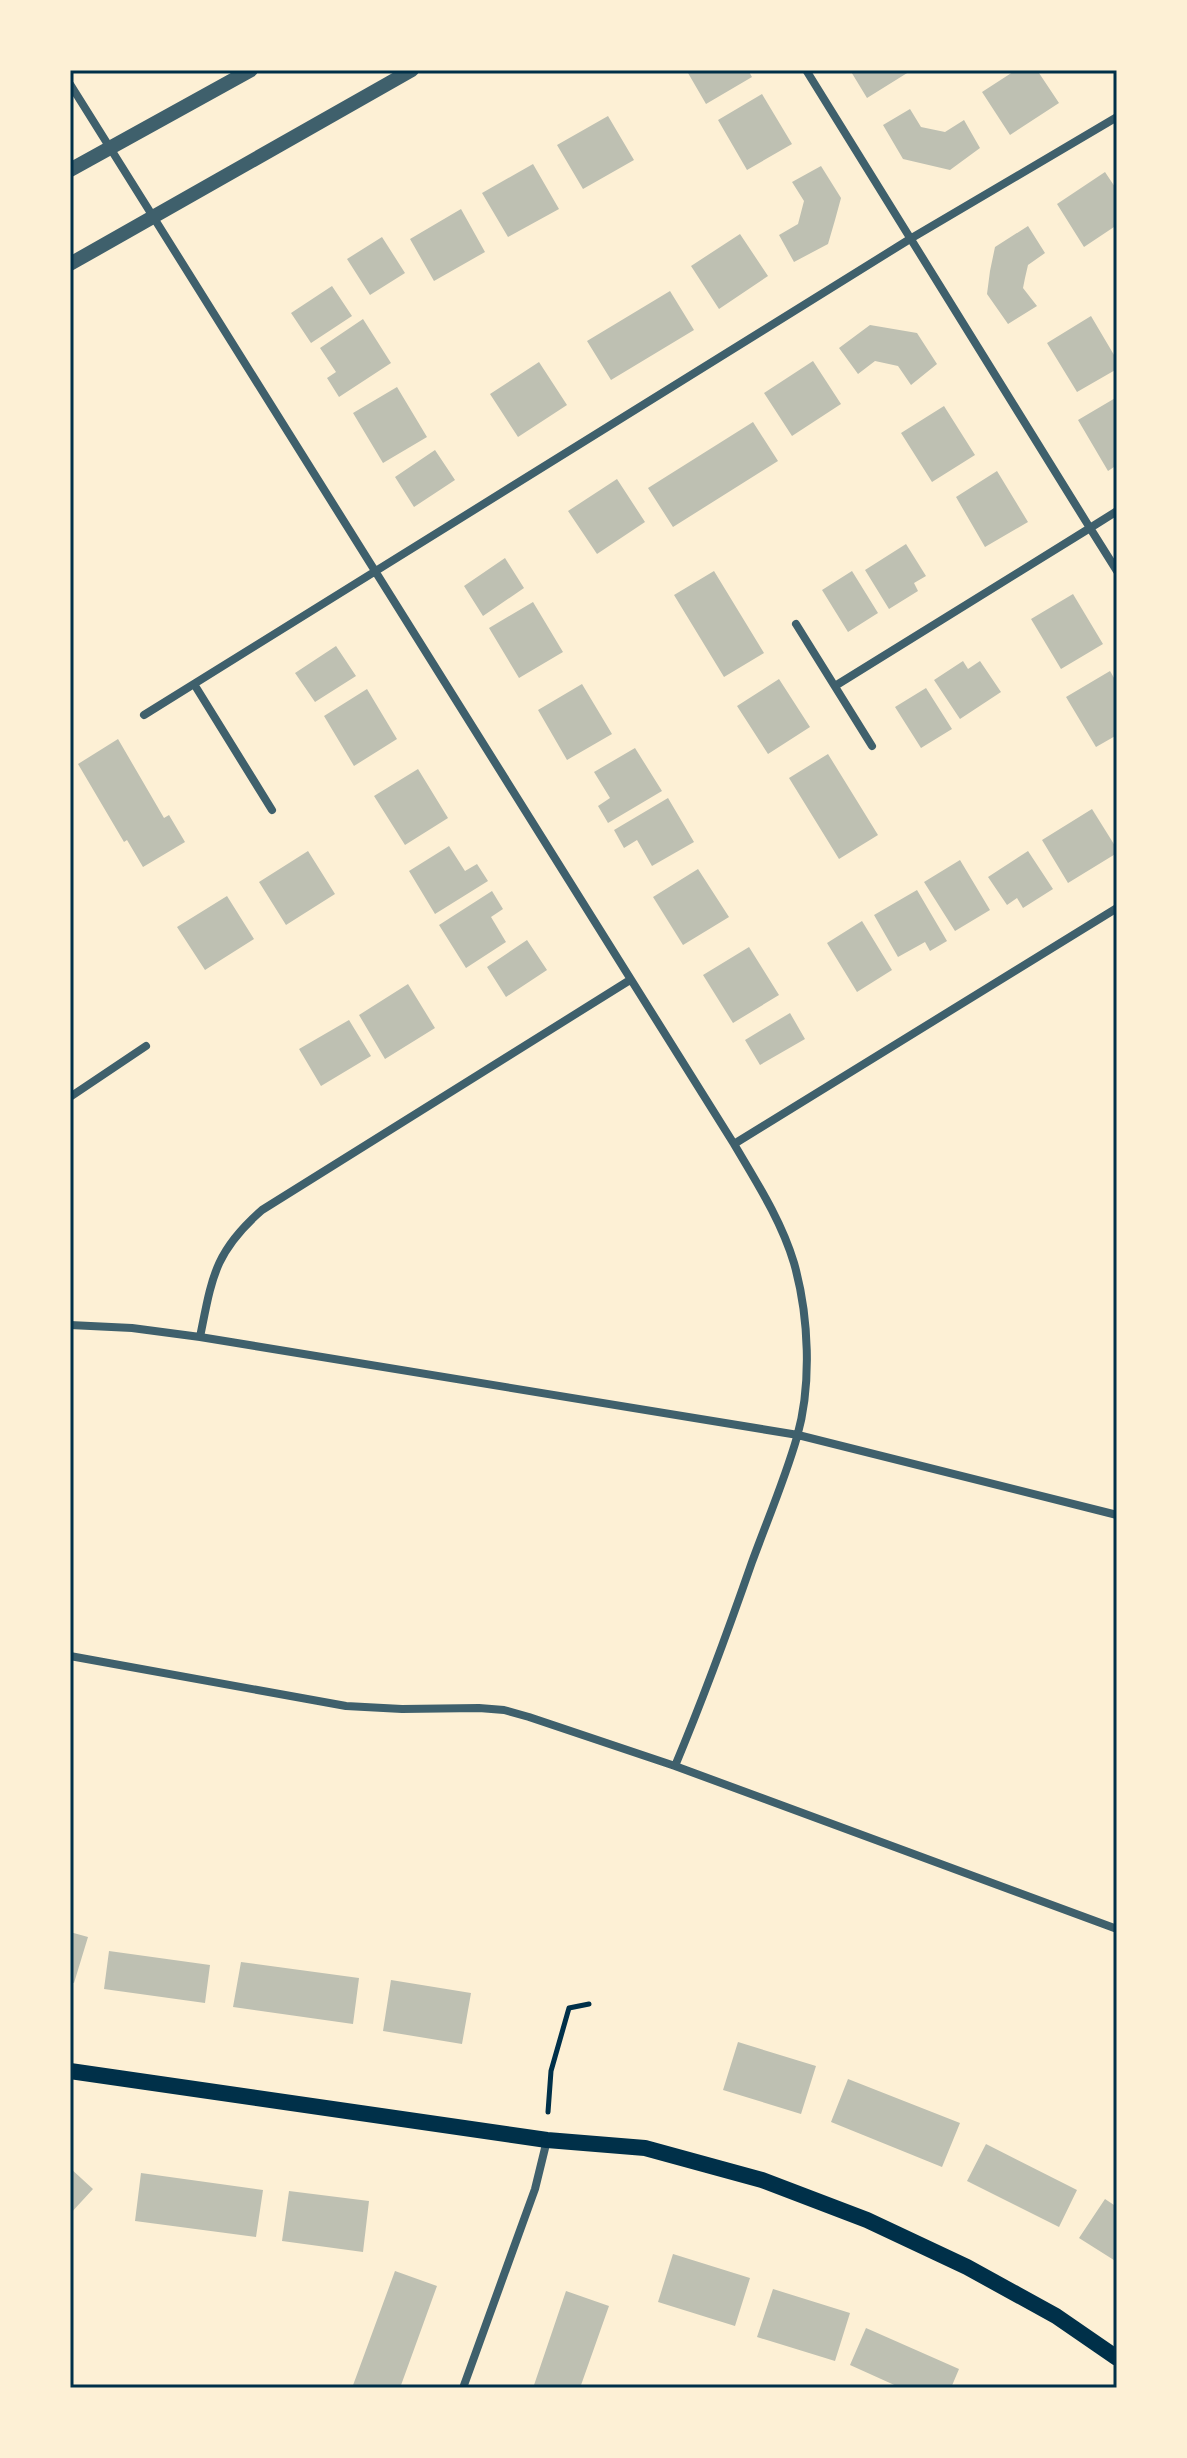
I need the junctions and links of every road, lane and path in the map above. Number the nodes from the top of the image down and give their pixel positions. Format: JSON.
{"nodes":[{"id":1,"x":251,"y":70,"type":"edge"},
{"id":2,"x":412,"y":70,"type":"edge"},
{"id":3,"x":806,"y":70,"type":"edge"},
{"id":4,"x":70,"y":84,"type":"edge"},
{"id":5,"x":1117,"y":117,"type":"edge"},
{"id":6,"x":111,"y":149,"type":"junction"},
{"id":7,"x":70,"y":170,"type":"edge"},
{"id":8,"x":154,"y":217,"type":"junction"},
{"id":9,"x":910,"y":239,"type":"junction"},
{"id":10,"x":70,"y":264,"type":"edge"},
{"id":11,"x":1117,"y":511,"type":"edge"},
{"id":12,"x":1090,"y":528,"type":"junction"},
{"id":13,"x":376,"y":571,"type":"junction"},
{"id":14,"x":1117,"y":571,"type":"edge"},
{"id":15,"x":796,"y":624,"type":"dead end"},
{"id":16,"x":194,"y":684,"type":"junction"},
{"id":17,"x":835,"y":686,"type":"junction"},
{"id":18,"x":144,"y":715,"type":"dead end"},
{"id":19,"x":872,"y":746,"type":"dead end"},
{"id":20,"x":272,"y":810,"type":"dead end"},
{"id":21,"x":1117,"y":908,"type":"edge"},
{"id":22,"x":630,"y":980,"type":"junction"},
{"id":23,"x":146,"y":1046,"type":"dead end"},
{"id":24,"x":70,"y":1097,"type":"edge"},
{"id":25,"x":734,"y":1144,"type":"junction"},
{"id":26,"x":70,"y":1325,"type":"edge"},
{"id":27,"x":200,"y":1337,"type":"junction"},
{"id":28,"x":798,"y":1435,"type":"junction"},
{"id":29,"x":1117,"y":1515,"type":"edge"},
{"id":30,"x":70,"y":1656,"type":"edge"},
{"id":31,"x":675,"y":1766,"type":"junction"},
{"id":32,"x":1117,"y":1929,"type":"edge"},
{"id":33,"x":589,"y":2004,"type":"dead end"},
{"id":34,"x":70,"y":2071,"type":"edge"},
{"id":35,"x":547,"y":2140,"type":"junction"},
{"id":36,"x":1117,"y":2358,"type":"edge"},
{"id":37,"x":463,"y":2388,"type":"edge"}],
"edges":[{"from":1,"to":6,"type":"street"},
{"from":2,"to":8,"type":"street"},
{"from":3,"to":9,"type":"street"},
{"from":4,"to":6,"type":"street"},
{"from":5,"to":9,"type":"street"},
{"from":6,"to":7,"type":"street"},
{"from":6,"to":8,"type":"street"},
{"from":8,"to":10,"type":"street"},
{"from":8,"to":13,"type":"street"},
{"from":9,"to":12,"type":"street"},
{"from":9,"to":13,"type":"street"},
{"from":11,"to":12,"type":"street"},
{"from":12,"to":14,"type":"street"},
{"from":12,"to":17,"type":"street"},
{"from":13,"to":16,"type":"street"},
{"from":13,"to":22,"type":"street"},
{"from":15,"to":17,"type":"street"},
{"from":16,"to":18,"type":"street"},
{"from":16,"to":20,"type":"street"},
{"from":17,"to":19,"type":"street"},
{"from":21,"to":25,"type":"street"},
{"from":22,"to":25,"type":"street"},
{"from":22,"to":27,"type":"street"},
{"from":23,"to":24,"type":"street"},
{"from":25,"to":28,"type":"street"},
{"from":26,"to":27,"type":"street"},
{"from":27,"to":28,"type":"street"},
{"from":28,"to":29,"type":"street"},
{"from":28,"to":31,"type":"street"},
{"from":30,"to":31,"type":"street"},
{"from":31,"to":32,"type":"street"},
{"from":33,"to":35,"type":"path"},
{"from":34,"to":35,"type":"main road"},
{"from":35,"to":36,"type":"main road"},
{"from":35,"to":37,"type":"street"}]}
